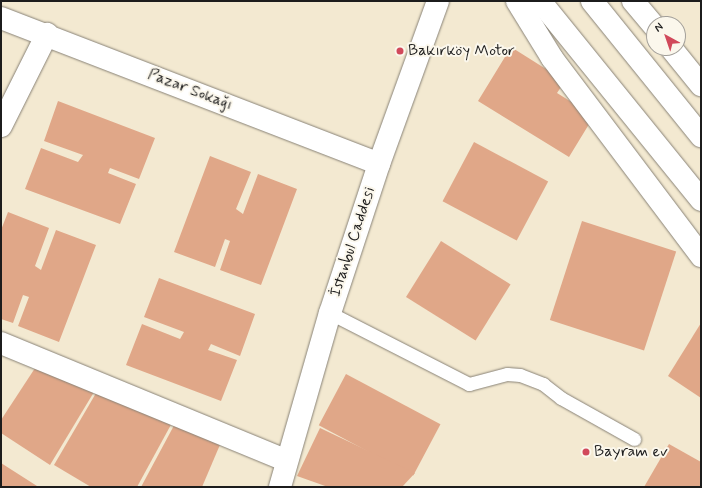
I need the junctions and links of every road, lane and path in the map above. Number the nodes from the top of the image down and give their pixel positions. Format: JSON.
{"nodes":[{"id":1,"x":438,"y":1,"type":"edge"},
{"id":2,"x":518,"y":1,"type":"edge"},
{"id":3,"x":540,"y":1,"type":"edge"},
{"id":4,"x":592,"y":1,"type":"edge"},
{"id":5,"x":633,"y":1,"type":"edge"},
{"id":6,"x":646,"y":16,"type":"edge"},
{"id":7,"x":1,"y":18,"type":"edge"},
{"id":8,"x":47,"y":34,"type":"junction"},
{"id":9,"x":678,"y":56,"type":"edge"},
{"id":10,"x":701,"y":85,"type":"edge"},
{"id":11,"x":1,"y":126,"type":"edge"},
{"id":12,"x":701,"y":136,"type":"edge"},
{"id":13,"x":379,"y":164,"type":"junction"},
{"id":14,"x":701,"y":200,"type":"edge"},
{"id":15,"x":701,"y":256,"type":"edge"},
{"id":16,"x":330,"y":313,"type":"junction"},
{"id":17,"x":1,"y":343,"type":"edge"},
{"id":18,"x":634,"y":439,"type":"dead end"},
{"id":19,"x":287,"y":461,"type":"junction"},
{"id":20,"x":280,"y":487,"type":"edge"}],
"edges":[{"from":1,"to":13,"type":"main road","name":"İstanbul Caddesi"},
{"from":2,"to":15,"type":"main road"},
{"from":3,"to":14,"type":"main road"},
{"from":4,"to":12,"type":"main road"},
{"from":5,"to":6,"type":"main road"},
{"from":7,"to":8,"type":"main road","name":"Pazar Sokağı"},
{"from":8,"to":11,"type":"main road"},
{"from":8,"to":13,"type":"main road","name":"Pazar Sokağı"},
{"from":9,"to":10,"type":"main road"},
{"from":13,"to":16,"type":"main road","name":"İstanbul Caddesi"},
{"from":16,"to":18,"type":"lane"},
{"from":16,"to":19,"type":"main road","name":"İstanbul Caddesi"},
{"from":17,"to":19,"type":"main road"},
{"from":19,"to":20,"type":"main road","name":"İstanbul Caddesi"}]}
